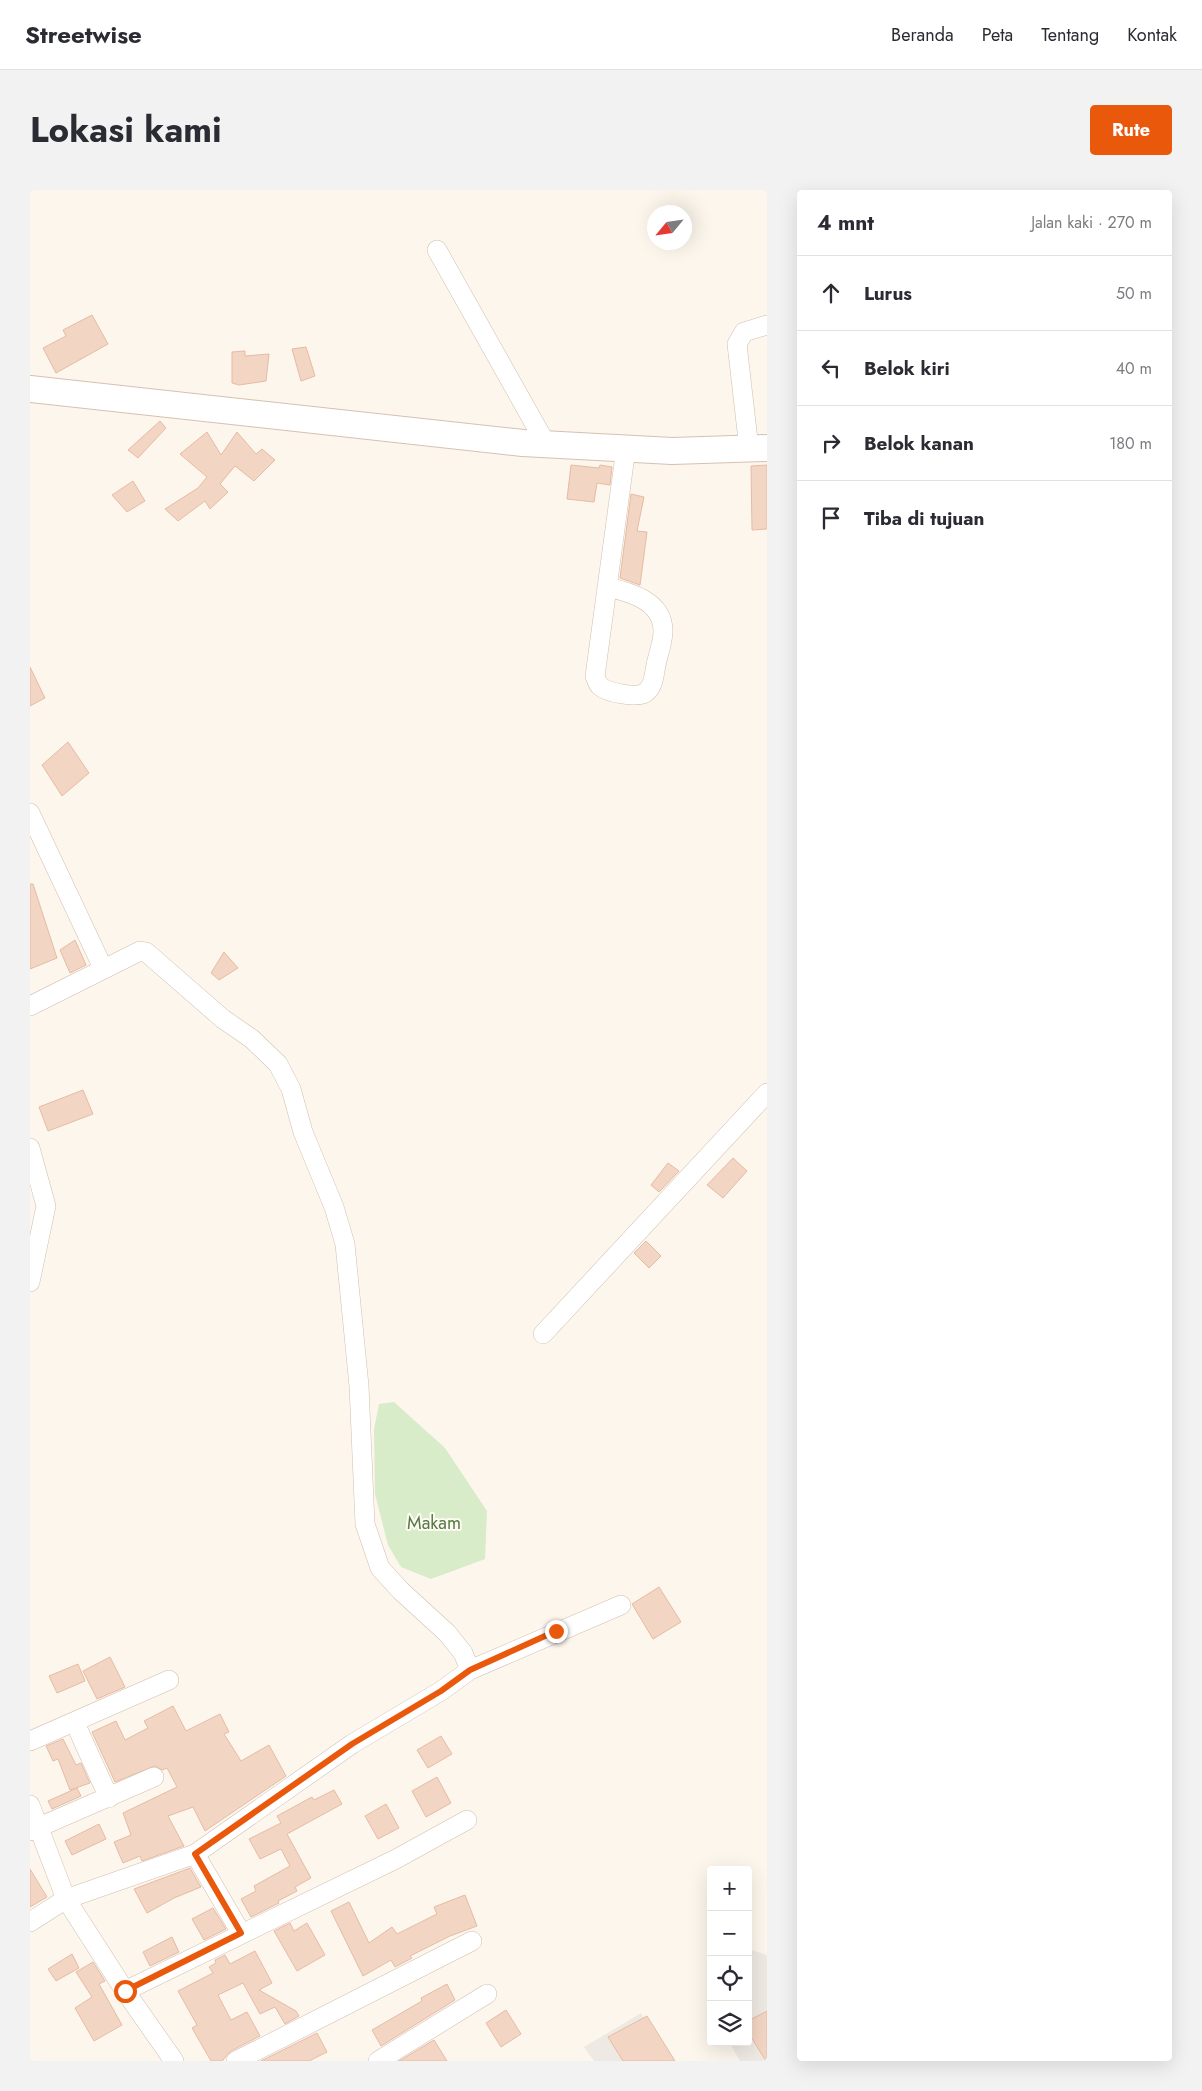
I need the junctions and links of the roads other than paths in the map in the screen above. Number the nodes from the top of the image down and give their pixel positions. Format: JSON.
{"nodes":[{"id":1,"x":437,"y":250,"type":"dead end"},
{"id":2,"x":767,"y":325,"type":"edge"},
{"id":3,"x":30,"y":389,"type":"edge"},
{"id":4,"x":546,"y":444,"type":"junction"},
{"id":5,"x":626,"y":448,"type":"junction"},
{"id":6,"x":758,"y":449,"type":"edge"},
{"id":7,"x":607,"y":587,"type":"junction"},
{"id":8,"x":30,"y":813,"type":"edge"},
{"id":9,"x":103,"y":968,"type":"junction"},
{"id":10,"x":30,"y":1006,"type":"edge"},
{"id":11,"x":767,"y":1093,"type":"edge"},
{"id":12,"x":30,"y":1148,"type":"edge"},
{"id":13,"x":30,"y":1282,"type":"edge"},
{"id":14,"x":543,"y":1334,"type":"dead end"},
{"id":15,"x":621,"y":1605,"type":"dead end"},
{"id":16,"x":470,"y":1670,"type":"junction"},
{"id":17,"x":169,"y":1680,"type":"dead end"},
{"id":18,"x":75,"y":1723,"type":"junction"},
{"id":19,"x":30,"y":1741,"type":"edge"},
{"id":20,"x":154,"y":1777,"type":"dead end"},
{"id":21,"x":109,"y":1798,"type":"junction"},
{"id":22,"x":30,"y":1805,"type":"edge"},
{"id":23,"x":467,"y":1820,"type":"dead end"},
{"id":24,"x":34,"y":1830,"type":"edge"},
{"id":25,"x":195,"y":1854,"type":"junction"},
{"id":26,"x":66,"y":1899,"type":"junction"},
{"id":27,"x":30,"y":1922,"type":"edge"},
{"id":28,"x":241,"y":1933,"type":"junction"},
{"id":29,"x":472,"y":1941,"type":"dead end"},
{"id":30,"x":125,"y":1991,"type":"junction"},
{"id":31,"x":487,"y":1994,"type":"dead end"},
{"id":32,"x":174,"y":2061,"type":"edge"},
{"id":33,"x":236,"y":2061,"type":"edge"},
{"id":34,"x":378,"y":2061,"type":"edge"}],
"edges":[{"from":1,"to":4,"type":"street"},
{"from":2,"to":6,"type":"street"},
{"from":3,"to":4,"type":"street"},
{"from":4,"to":5,"type":"street"},
{"from":5,"to":6,"type":"street"},
{"from":5,"to":7,"type":"street"},
{"from":7,"to":7,"type":"street"},
{"from":8,"to":9,"type":"street"},
{"from":9,"to":10,"type":"street"},
{"from":9,"to":16,"type":"street"},
{"from":11,"to":14,"type":"street"},
{"from":12,"to":13,"type":"street"},
{"from":15,"to":16,"type":"street"},
{"from":16,"to":25,"type":"street"},
{"from":17,"to":18,"type":"street"},
{"from":18,"to":19,"type":"street"},
{"from":18,"to":21,"type":"street"},
{"from":20,"to":21,"type":"street"},
{"from":21,"to":24,"type":"street"},
{"from":22,"to":24,"type":"street"},
{"from":23,"to":28,"type":"street"},
{"from":24,"to":26,"type":"street"},
{"from":25,"to":26,"type":"street"},
{"from":25,"to":28,"type":"street"},
{"from":26,"to":27,"type":"street"},
{"from":26,"to":30,"type":"street"},
{"from":28,"to":30,"type":"street"},
{"from":29,"to":33,"type":"street"},
{"from":30,"to":32,"type":"street"},
{"from":31,"to":34,"type":"street"}]}
